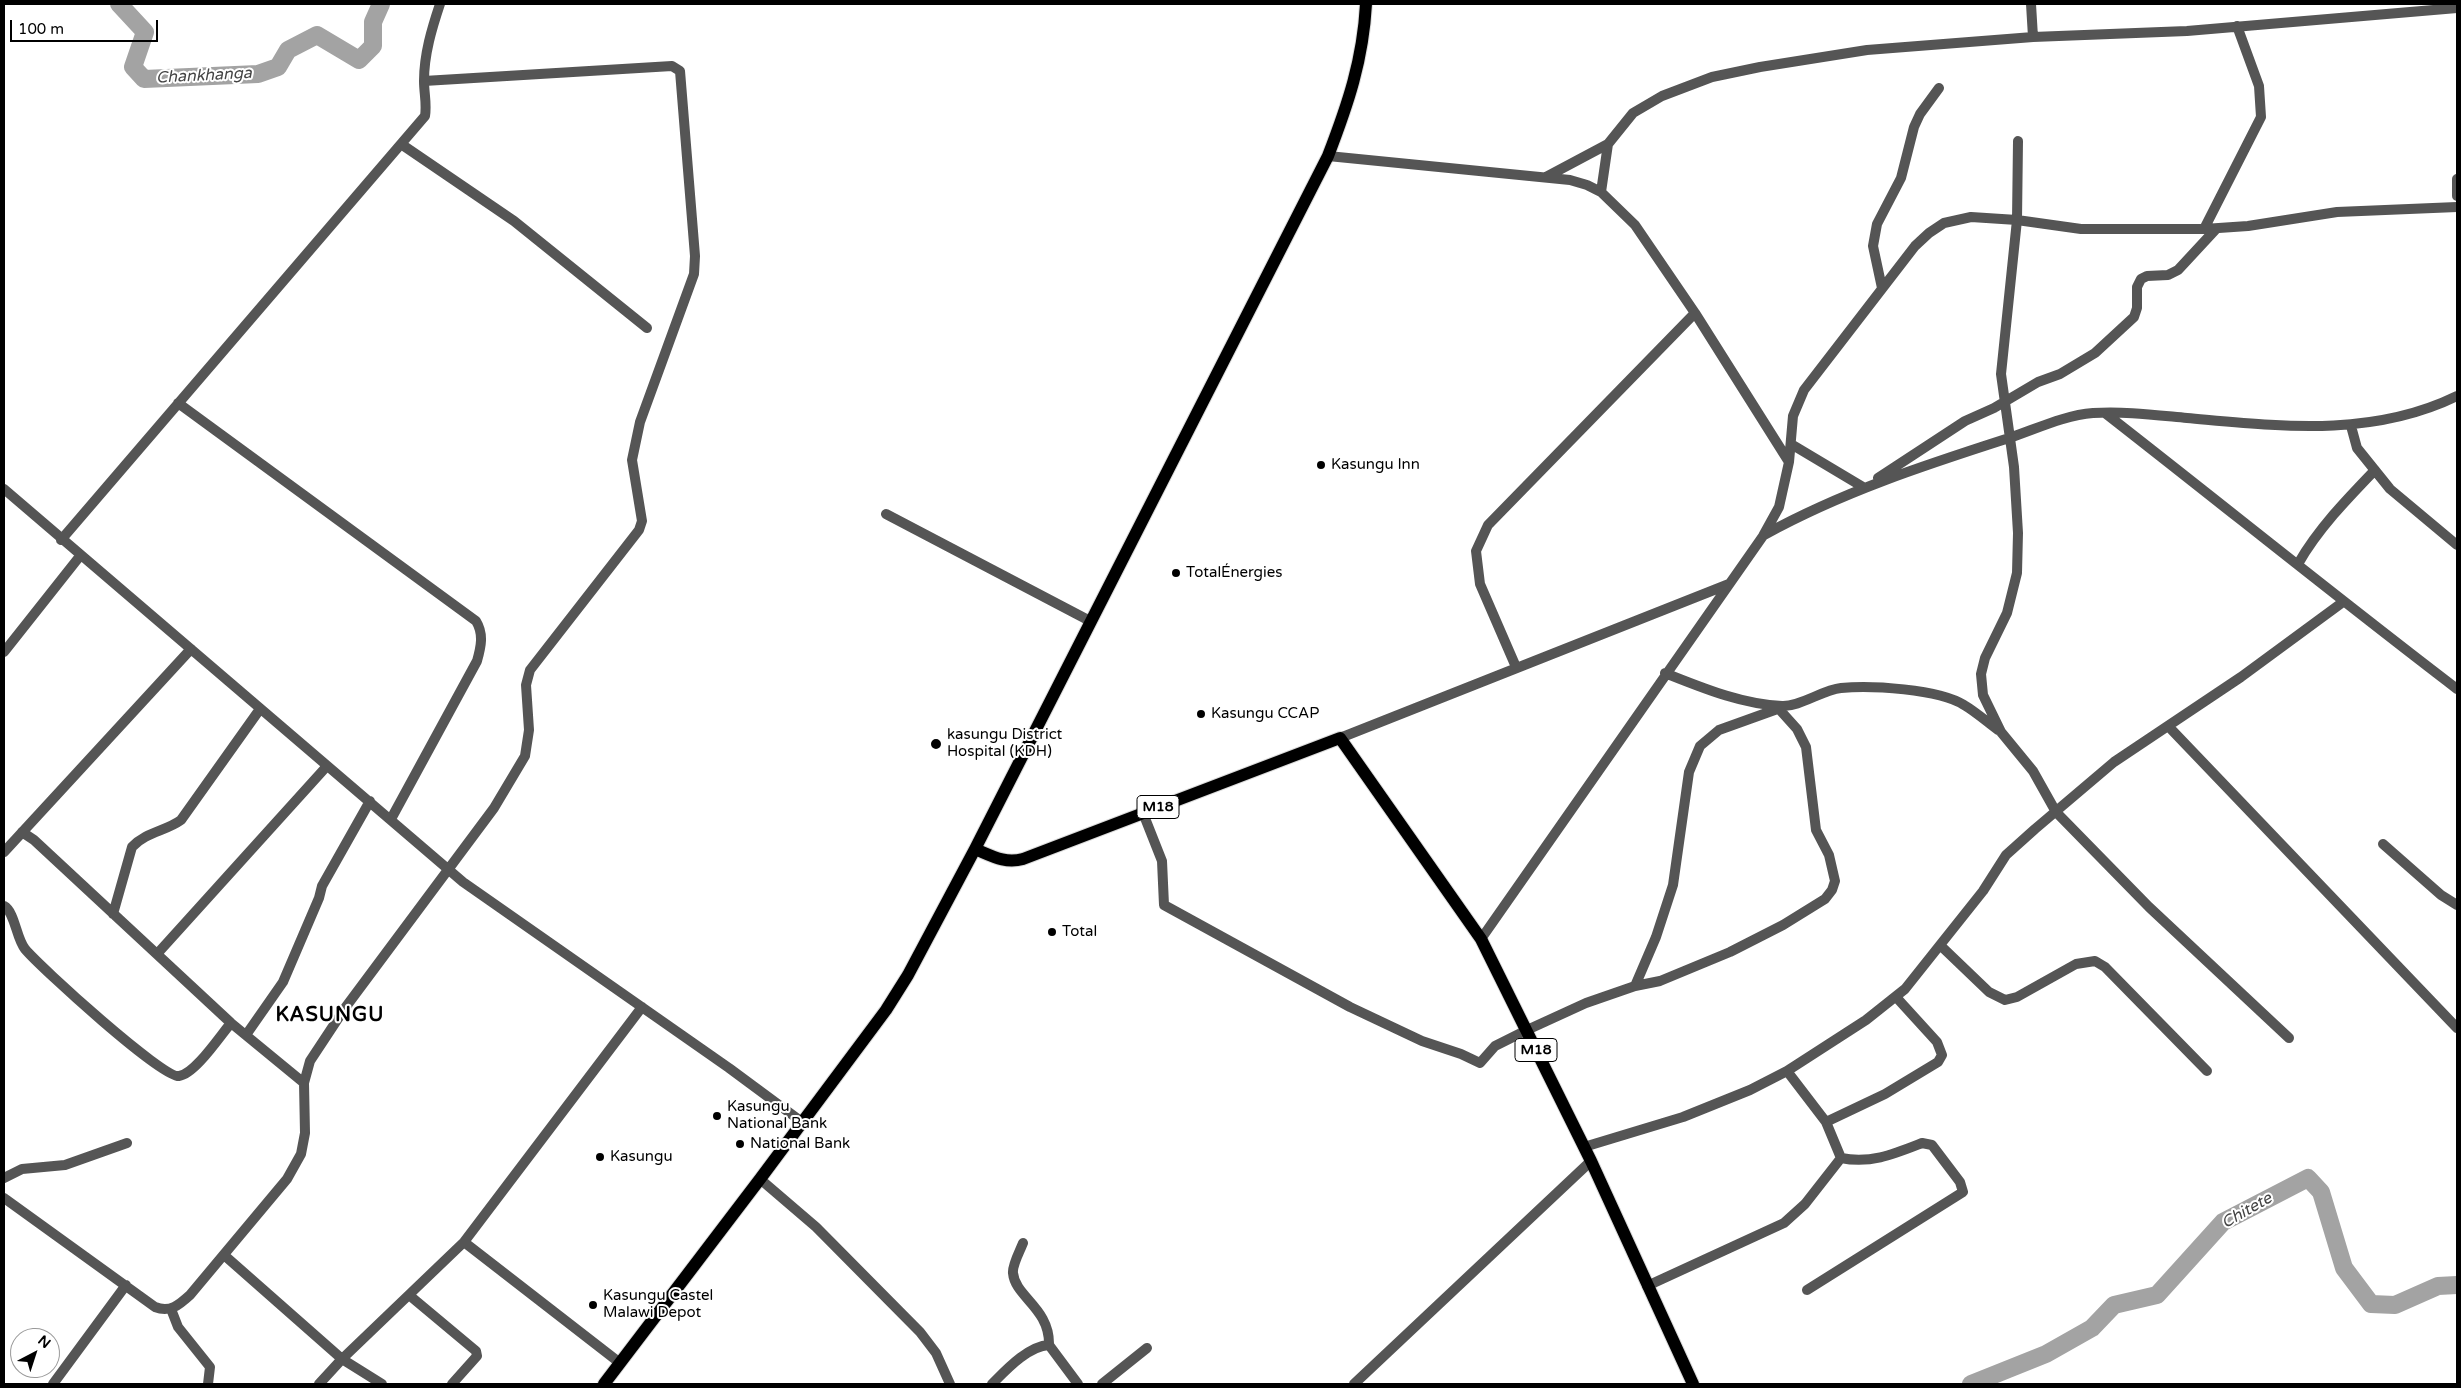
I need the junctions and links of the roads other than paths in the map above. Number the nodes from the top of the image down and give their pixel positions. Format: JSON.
{"nodes":[{"id":1,"x":440,"y":4,"type":"edge"},
{"id":2,"x":1366,"y":4,"type":"edge"},
{"id":3,"x":2031,"y":4,"type":"edge"},
{"id":4,"x":2457,"y":8,"type":"edge"},
{"id":5,"x":2237,"y":26,"type":"junction"},
{"id":6,"x":2033,"y":37,"type":"junction"},
{"id":7,"x":424,"y":81,"type":"junction"},
{"id":8,"x":1939,"y":88,"type":"dead end"},
{"id":9,"x":2018,"y":141,"type":"dead end"},
{"id":10,"x":401,"y":144,"type":"junction"},
{"id":11,"x":1608,"y":144,"type":"junction"},
{"id":12,"x":1328,"y":156,"type":"junction"},
{"id":13,"x":1545,"y":178,"type":"junction"},
{"id":14,"x":2457,"y":179,"type":"edge"},
{"id":15,"x":1601,"y":192,"type":"junction"},
{"id":16,"x":2457,"y":196,"type":"edge"},
{"id":17,"x":2457,"y":207,"type":"edge"},
{"id":18,"x":2017,"y":220,"type":"junction"},
{"id":19,"x":2216,"y":228,"type":"junction"},
{"id":20,"x":2204,"y":229,"type":"junction"},
{"id":21,"x":1882,"y":288,"type":"junction"},
{"id":22,"x":1695,"y":313,"type":"junction"},
{"id":23,"x":647,"y":328,"type":"dead end"},
{"id":24,"x":2457,"y":396,"type":"edge"},
{"id":25,"x":2004,"y":402,"type":"junction"},
{"id":26,"x":178,"y":403,"type":"junction"},
{"id":27,"x":2105,"y":413,"type":"junction"},
{"id":28,"x":2351,"y":426,"type":"junction"},
{"id":29,"x":2010,"y":438,"type":"junction"},
{"id":30,"x":1791,"y":444,"type":"junction"},
{"id":31,"x":1790,"y":462,"type":"junction"},
{"id":32,"x":2375,"y":470,"type":"junction"},
{"id":33,"x":1867,"y":486,"type":"junction"},
{"id":34,"x":4,"y":489,"type":"edge"},
{"id":35,"x":886,"y":514,"type":"dead end"},
{"id":36,"x":1764,"y":536,"type":"junction"},
{"id":37,"x":61,"y":540,"type":"junction"},
{"id":38,"x":2457,"y":545,"type":"edge"},
{"id":39,"x":80,"y":556,"type":"junction"},
{"id":40,"x":2298,"y":564,"type":"junction"},
{"id":41,"x":1729,"y":584,"type":"junction"},
{"id":42,"x":2343,"y":602,"type":"junction"},
{"id":43,"x":1090,"y":621,"type":"junction"},
{"id":44,"x":191,"y":649,"type":"junction"},
{"id":45,"x":4,"y":652,"type":"edge"},
{"id":46,"x":1516,"y":667,"type":"junction"},
{"id":47,"x":1665,"y":673,"type":"junction"},
{"id":48,"x":2457,"y":689,"type":"edge"},
{"id":49,"x":1782,"y":708,"type":"junction"},
{"id":50,"x":260,"y":709,"type":"junction"},
{"id":51,"x":2169,"y":727,"type":"junction"},
{"id":52,"x":2001,"y":732,"type":"junction"},
{"id":53,"x":1340,"y":738,"type":"junction"},
{"id":54,"x":327,"y":766,"type":"junction"},
{"id":55,"x":370,"y":802,"type":"junction"},
{"id":56,"x":2056,"y":812,"type":"junction"},
{"id":57,"x":1143,"y":813,"type":"junction"},
{"id":58,"x":391,"y":820,"type":"junction"},
{"id":59,"x":22,"y":832,"type":"junction"},
{"id":60,"x":2384,"y":844,"type":"dead end"},
{"id":61,"x":975,"y":850,"type":"junction"},
{"id":62,"x":4,"y":852,"type":"edge"},
{"id":63,"x":448,"y":869,"type":"junction"},
{"id":64,"x":4,"y":906,"type":"edge"},
{"id":65,"x":2457,"y":906,"type":"edge"},
{"id":66,"x":113,"y":914,"type":"junction"},
{"id":67,"x":1481,"y":939,"type":"junction"},
{"id":68,"x":1941,"y":946,"type":"junction"},
{"id":69,"x":156,"y":954,"type":"junction"},
{"id":70,"x":1635,"y":986,"type":"junction"},
{"id":71,"x":1896,"y":998,"type":"junction"},
{"id":72,"x":642,"y":1008,"type":"junction"},
{"id":73,"x":231,"y":1023,"type":"junction"},
{"id":74,"x":2457,"y":1028,"type":"edge"},
{"id":75,"x":1527,"y":1030,"type":"junction"},
{"id":76,"x":246,"y":1035,"type":"junction"},
{"id":77,"x":2289,"y":1038,"type":"dead end"},
{"id":78,"x":1786,"y":1071,"type":"junction"},
{"id":79,"x":2207,"y":1071,"type":"dead end"},
{"id":80,"x":304,"y":1083,"type":"junction"},
{"id":81,"x":802,"y":1122,"type":"junction"},
{"id":82,"x":1826,"y":1122,"type":"junction"},
{"id":83,"x":127,"y":1143,"type":"dead end"},
{"id":84,"x":1584,"y":1147,"type":"junction"},
{"id":85,"x":1842,"y":1158,"type":"junction"},
{"id":86,"x":1590,"y":1161,"type":"junction"},
{"id":87,"x":4,"y":1178,"type":"edge"},
{"id":88,"x":760,"y":1179,"type":"junction"},
{"id":89,"x":4,"y":1198,"type":"edge"},
{"id":90,"x":464,"y":1242,"type":"junction"},
{"id":91,"x":1022,"y":1243,"type":"dead end"},
{"id":92,"x":224,"y":1255,"type":"junction"},
{"id":93,"x":126,"y":1285,"type":"junction"},
{"id":94,"x":1647,"y":1286,"type":"junction"},
{"id":95,"x":1807,"y":1290,"type":"dead end"},
{"id":96,"x":409,"y":1295,"type":"junction"},
{"id":97,"x":171,"y":1309,"type":"junction"},
{"id":98,"x":1049,"y":1345,"type":"junction"},
{"id":99,"x":1147,"y":1348,"type":"dead end"},
{"id":100,"x":342,"y":1359,"type":"junction"},
{"id":101,"x":620,"y":1362,"type":"junction"},
{"id":102,"x":53,"y":1384,"type":"edge"},
{"id":103,"x":208,"y":1384,"type":"edge"},
{"id":104,"x":319,"y":1384,"type":"edge"},
{"id":105,"x":382,"y":1384,"type":"edge"},
{"id":106,"x":452,"y":1384,"type":"edge"},
{"id":107,"x":604,"y":1384,"type":"edge"},
{"id":108,"x":950,"y":1384,"type":"edge"},
{"id":109,"x":992,"y":1384,"type":"edge"},
{"id":110,"x":1078,"y":1384,"type":"edge"},
{"id":111,"x":1102,"y":1384,"type":"edge"},
{"id":112,"x":1354,"y":1384,"type":"edge"},
{"id":113,"x":1693,"y":1384,"type":"edge"}],
"edges":[{"from":1,"to":7,"type":"street"},
{"from":2,"to":12,"type":"main road"},
{"from":3,"to":6,"type":"street"},
{"from":4,"to":5,"type":"street"},
{"from":5,"to":6,"type":"street"},
{"from":5,"to":20,"type":"street"},
{"from":6,"to":11,"type":"street"},
{"from":7,"to":10,"type":"street"},
{"from":7,"to":63,"type":"street"},
{"from":8,"to":21,"type":"street"},
{"from":9,"to":18,"type":"street"},
{"from":10,"to":23,"type":"street"},
{"from":10,"to":26,"type":"street"},
{"from":11,"to":13,"type":"street"},
{"from":11,"to":15,"type":"street"},
{"from":12,"to":13,"type":"street"},
{"from":12,"to":43,"type":"main road"},
{"from":13,"to":15,"type":"street"},
{"from":14,"to":16,"type":"street"},
{"from":15,"to":22,"type":"street"},
{"from":17,"to":19,"type":"street"},
{"from":18,"to":20,"type":"street"},
{"from":18,"to":21,"type":"street"},
{"from":18,"to":25,"type":"street"},
{"from":19,"to":20,"type":"street"},
{"from":19,"to":25,"type":"street"},
{"from":21,"to":30,"type":"street"},
{"from":22,"to":31,"type":"street"},
{"from":22,"to":46,"type":"street"},
{"from":24,"to":28,"type":"street"},
{"from":25,"to":29,"type":"street"},
{"from":25,"to":33,"type":"street"},
{"from":26,"to":37,"type":"street"},
{"from":26,"to":58,"type":"street"},
{"from":27,"to":28,"type":"street"},
{"from":27,"to":29,"type":"street"},
{"from":27,"to":40,"type":"street"},
{"from":28,"to":32,"type":"street"},
{"from":29,"to":33,"type":"street"},
{"from":29,"to":52,"type":"street"},
{"from":30,"to":31,"type":"street"},
{"from":30,"to":33,"type":"street"},
{"from":31,"to":36,"type":"street"},
{"from":32,"to":38,"type":"street"},
{"from":32,"to":40,"type":"street"},
{"from":33,"to":36,"type":"street"},
{"from":34,"to":37,"type":"street"},
{"from":35,"to":43,"type":"street"},
{"from":36,"to":41,"type":"street"},
{"from":37,"to":39,"type":"street"},
{"from":39,"to":44,"type":"street"},
{"from":39,"to":45,"type":"street"},
{"from":40,"to":42,"type":"street"},
{"from":41,"to":46,"type":"street"},
{"from":41,"to":47,"type":"street"},
{"from":42,"to":48,"type":"street"},
{"from":42,"to":51,"type":"street"},
{"from":43,"to":61,"type":"main road"},
{"from":44,"to":50,"type":"street"},
{"from":44,"to":59,"type":"street"},
{"from":46,"to":53,"type":"street"},
{"from":47,"to":49,"type":"street"},
{"from":47,"to":67,"type":"street"},
{"from":49,"to":52,"type":"street"},
{"from":49,"to":70,"type":"street"},
{"from":49,"to":70,"type":"street"},
{"from":50,"to":54,"type":"street"},
{"from":50,"to":66,"type":"street"},
{"from":51,"to":56,"type":"street"},
{"from":51,"to":74,"type":"street"},
{"from":52,"to":56,"type":"street"},
{"from":53,"to":57,"type":"main road","number":"M18"},
{"from":53,"to":67,"type":"main road","number":"M18"},
{"from":54,"to":55,"type":"street"},
{"from":54,"to":69,"type":"street"},
{"from":55,"to":58,"type":"street"},
{"from":55,"to":76,"type":"street"},
{"from":56,"to":68,"type":"street"},
{"from":56,"to":77,"type":"street"},
{"from":57,"to":61,"type":"main road","number":"M18"},
{"from":57,"to":75,"type":"street"},
{"from":58,"to":63,"type":"street"},
{"from":59,"to":62,"type":"street"},
{"from":59,"to":66,"type":"street"},
{"from":60,"to":65,"type":"street"},
{"from":61,"to":81,"type":"main road"},
{"from":63,"to":72,"type":"street"},
{"from":63,"to":80,"type":"street"},
{"from":64,"to":73,"type":"street"},
{"from":66,"to":69,"type":"street"},
{"from":67,"to":75,"type":"main road","number":"M18"},
{"from":68,"to":71,"type":"street"},
{"from":68,"to":79,"type":"street"},
{"from":69,"to":73,"type":"street"},
{"from":70,"to":75,"type":"street"},
{"from":71,"to":78,"type":"street"},
{"from":71,"to":82,"type":"street"},
{"from":72,"to":81,"type":"street"},
{"from":72,"to":90,"type":"street"},
{"from":73,"to":76,"type":"street"},
{"from":75,"to":84,"type":"main road","number":"M18"},
{"from":76,"to":80,"type":"street"},
{"from":78,"to":82,"type":"street"},
{"from":78,"to":84,"type":"street"},
{"from":80,"to":92,"type":"street"},
{"from":81,"to":88,"type":"main road"},
{"from":82,"to":85,"type":"street"},
{"from":83,"to":87,"type":"street"},
{"from":84,"to":86,"type":"main road","number":"M18"},
{"from":85,"to":94,"type":"street"},
{"from":85,"to":95,"type":"street"},
{"from":86,"to":94,"type":"main road","number":"M18"},
{"from":86,"to":112,"type":"street"},
{"from":88,"to":101,"type":"main road"},
{"from":88,"to":108,"type":"street"},
{"from":89,"to":93,"type":"street"},
{"from":90,"to":96,"type":"street"},
{"from":90,"to":101,"type":"street"},
{"from":91,"to":98,"type":"street"},
{"from":92,"to":97,"type":"street"},
{"from":92,"to":100,"type":"street"},
{"from":93,"to":97,"type":"street"},
{"from":93,"to":102,"type":"street"},
{"from":94,"to":113,"type":"main road","number":"M18"},
{"from":96,"to":100,"type":"street"},
{"from":96,"to":106,"type":"street"},
{"from":97,"to":103,"type":"street"},
{"from":98,"to":109,"type":"street"},
{"from":98,"to":110,"type":"street"},
{"from":99,"to":111,"type":"street"},
{"from":100,"to":104,"type":"street"},
{"from":100,"to":105,"type":"street"},
{"from":101,"to":107,"type":"main road"}]}
